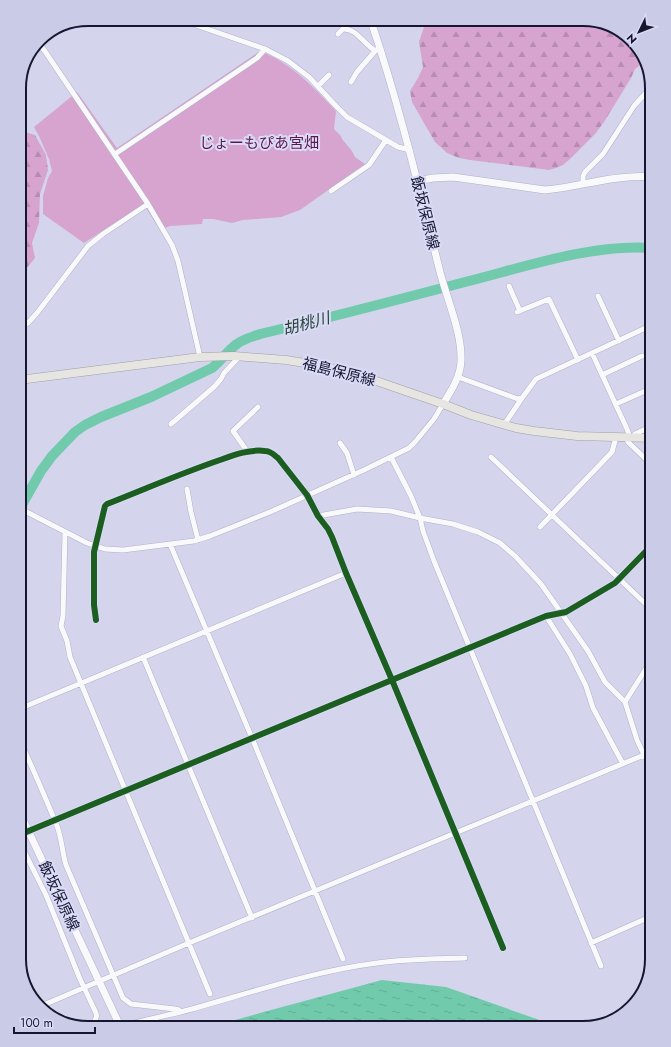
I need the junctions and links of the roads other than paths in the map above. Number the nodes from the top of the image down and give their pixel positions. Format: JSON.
{"nodes":[{"id":1,"x":199,"y":26,"type":"edge"},
{"id":2,"x":372,"y":26,"type":"edge"},
{"id":3,"x":338,"y":34,"type":"dead end"},
{"id":4,"x":42,"y":47,"type":"edge"},
{"id":5,"x":265,"y":49,"type":"junction"},
{"id":6,"x":378,"y":50,"type":"junction"},
{"id":7,"x":329,"y":75,"type":"dead end"},
{"id":8,"x":351,"y":82,"type":"dead end"},
{"id":9,"x":318,"y":86,"type":"junction"},
{"id":10,"x":645,"y":94,"type":"edge"},
{"id":11,"x":386,"y":140,"type":"junction"},
{"id":12,"x":410,"y":150,"type":"junction"},
{"id":13,"x":115,"y":154,"type":"junction"},
{"id":14,"x":645,"y":177,"type":"edge"},
{"id":15,"x":417,"y":181,"type":"junction"},
{"id":16,"x":583,"y":184,"type":"junction"},
{"id":17,"x":331,"y":191,"type":"dead end"},
{"id":18,"x":148,"y":204,"type":"junction"},
{"id":19,"x":508,"y":286,"type":"dead end"},
{"id":20,"x":598,"y":296,"type":"dead end"},
{"id":21,"x":26,"y":324,"type":"edge"},
{"id":22,"x":645,"y":328,"type":"edge"},
{"id":23,"x":619,"y":341,"type":"junction"},
{"id":24,"x":592,"y":353,"type":"junction"},
{"id":25,"x":642,"y":356,"type":"dead end"},
{"id":26,"x":200,"y":357,"type":"junction"},
{"id":27,"x":237,"y":357,"type":"junction"},
{"id":28,"x":578,"y":360,"type":"junction"},
{"id":29,"x":602,"y":375,"type":"junction"},
{"id":30,"x":458,"y":377,"type":"junction"},
{"id":31,"x":26,"y":379,"type":"edge"},
{"id":32,"x":645,"y":391,"type":"edge"},
{"id":33,"x":522,"y":398,"type":"junction"},
{"id":34,"x":443,"y":404,"type":"junction"},
{"id":35,"x":616,"y":404,"type":"junction"},
{"id":36,"x":258,"y":407,"type":"dead end"},
{"id":37,"x":171,"y":424,"type":"dead end"},
{"id":38,"x":504,"y":425,"type":"junction"},
{"id":39,"x":645,"y":429,"type":"edge"},
{"id":40,"x":616,"y":438,"type":"junction"},
{"id":41,"x":630,"y":438,"type":"junction"},
{"id":42,"x":645,"y":438,"type":"edge"},
{"id":43,"x":340,"y":443,"type":"dead end"},
{"id":44,"x":247,"y":451,"type":"junction"},
{"id":45,"x":491,"y":457,"type":"dead end"},
{"id":46,"x":391,"y":458,"type":"junction"},
{"id":47,"x":645,"y":458,"type":"edge"},
{"id":48,"x":354,"y":475,"type":"junction"},
{"id":49,"x":187,"y":489,"type":"dead end"},
{"id":50,"x":307,"y":495,"type":"junction"},
{"id":51,"x":26,"y":512,"type":"edge"},
{"id":52,"x":552,"y":515,"type":"junction"},
{"id":53,"x":318,"y":516,"type":"junction"},
{"id":54,"x":420,"y":518,"type":"junction"},
{"id":55,"x":540,"y":527,"type":"dead end"},
{"id":56,"x":65,"y":532,"type":"junction"},
{"id":57,"x":198,"y":540,"type":"junction"},
{"id":58,"x":170,"y":544,"type":"junction"},
{"id":59,"x":95,"y":546,"type":"junction"},
{"id":60,"x":645,"y":551,"type":"edge"},
{"id":61,"x":346,"y":573,"type":"junction"},
{"id":62,"x":619,"y":579,"type":"junction"},
{"id":63,"x":645,"y":603,"type":"edge"},
{"id":64,"x":562,"y":614,"type":"junction"},
{"id":65,"x":546,"y":616,"type":"junction"},
{"id":66,"x":96,"y":620,"type":"dead end"},
{"id":67,"x":207,"y":631,"type":"junction"},
{"id":68,"x":469,"y":648,"type":"junction"},
{"id":69,"x":143,"y":657,"type":"junction"},
{"id":70,"x":645,"y":670,"type":"edge"},
{"id":71,"x":392,"y":680,"type":"junction"},
{"id":72,"x":81,"y":683,"type":"junction"},
{"id":73,"x":625,"y":702,"type":"junction"},
{"id":74,"x":26,"y":706,"type":"edge"},
{"id":75,"x":252,"y":738,"type":"junction"},
{"id":76,"x":26,"y":755,"type":"edge"},
{"id":77,"x":644,"y":755,"type":"joint"},
{"id":78,"x":623,"y":764,"type":"junction"},
{"id":79,"x":188,"y":765,"type":"junction"},
{"id":80,"x":126,"y":791,"type":"junction"},
{"id":81,"x":533,"y":801,"type":"junction"},
{"id":82,"x":54,"y":821,"type":"junction"},
{"id":83,"x":26,"y":827,"type":"edge"},
{"id":84,"x":28,"y":831,"type":"junction"},
{"id":85,"x":455,"y":833,"type":"junction"},
{"id":86,"x":26,"y":855,"type":"edge"},
{"id":87,"x":316,"y":892,"type":"junction"},
{"id":88,"x":252,"y":918,"type":"junction"},
{"id":89,"x":645,"y":919,"type":"edge"},
{"id":90,"x":189,"y":943,"type":"junction"},
{"id":91,"x":591,"y":943,"type":"junction"},
{"id":92,"x":503,"y":948,"type":"dead end"},
{"id":93,"x":465,"y":958,"type":"dead end"},
{"id":94,"x":343,"y":959,"type":"dead end"},
{"id":95,"x":601,"y":966,"type":"dead end"},
{"id":96,"x":113,"y":976,"type":"junction"},
{"id":97,"x":100,"y":982,"type":"junction"},
{"id":98,"x":85,"y":988,"type":"junction"},
{"id":99,"x":210,"y":994,"type":"dead end"},
{"id":100,"x":45,"y":1004,"type":"edge"},
{"id":101,"x":180,"y":1012,"type":"junction"},
{"id":102,"x":94,"y":1021,"type":"edge"},
{"id":103,"x":117,"y":1021,"type":"edge"},
{"id":104,"x":144,"y":1021,"type":"edge"}],
"edges":[{"from":1,"to":5,"type":"street"},
{"from":2,"to":6,"type":"main road","name":"飯坂保原線"},
{"from":3,"to":6,"type":"street"},
{"from":4,"to":13,"type":"street"},
{"from":5,"to":9,"type":"street"},
{"from":5,"to":13,"type":"street"},
{"from":6,"to":8,"type":"street"},
{"from":6,"to":12,"type":"main road","name":"飯坂保原線"},
{"from":7,"to":9,"type":"street"},
{"from":9,"to":11,"type":"street"},
{"from":10,"to":16,"type":"street"},
{"from":11,"to":12,"type":"street"},
{"from":11,"to":17,"type":"street"},
{"from":12,"to":15,"type":"main road","name":"飯坂保原線"},
{"from":13,"to":18,"type":"street"},
{"from":14,"to":16,"type":"main road"},
{"from":15,"to":16,"type":"main road"},
{"from":15,"to":30,"type":"main road","name":"飯坂保原線"},
{"from":18,"to":21,"type":"street"},
{"from":18,"to":26,"type":"street"},
{"from":19,"to":28,"type":"street"},
{"from":20,"to":23,"type":"street"},
{"from":22,"to":23,"type":"street"},
{"from":23,"to":24,"type":"street"},
{"from":24,"to":28,"type":"street"},
{"from":24,"to":29,"type":"street"},
{"from":25,"to":29,"type":"street"},
{"from":26,"to":27,"type":"main road","name":"福島保原線"},
{"from":26,"to":31,"type":"main road","name":"福島保原線"},
{"from":27,"to":34,"type":"main road","name":"福島保原線"},
{"from":27,"to":37,"type":"street"},
{"from":28,"to":33,"type":"street"},
{"from":29,"to":35,"type":"street"},
{"from":30,"to":33,"type":"street"},
{"from":30,"to":34,"type":"main road","name":"飯坂保原線"},
{"from":32,"to":35,"type":"street"},
{"from":33,"to":38,"type":"street"},
{"from":34,"to":38,"type":"main road","name":"福島保原線"},
{"from":34,"to":46,"type":"street"},
{"from":35,"to":41,"type":"street"},
{"from":36,"to":44,"type":"street"},
{"from":38,"to":40,"type":"main road","name":"福島保原線"},
{"from":39,"to":41,"type":"street"},
{"from":40,"to":41,"type":"main road","name":"福島保原線"},
{"from":40,"to":52,"type":"street"},
{"from":41,"to":42,"type":"main road","name":"福島保原線"},
{"from":41,"to":47,"type":"street"},
{"from":43,"to":48,"type":"street"},
{"from":44,"to":50,"type":"street"},
{"from":44,"to":59,"type":"street"},
{"from":45,"to":52,"type":"street"},
{"from":46,"to":48,"type":"street"},
{"from":46,"to":54,"type":"street"},
{"from":48,"to":50,"type":"street"},
{"from":49,"to":57,"type":"street"},
{"from":50,"to":53,"type":"street"},
{"from":50,"to":57,"type":"street"},
{"from":51,"to":56,"type":"street"},
{"from":52,"to":55,"type":"street"},
{"from":52,"to":62,"type":"street"},
{"from":53,"to":54,"type":"street"},
{"from":53,"to":61,"type":"street"},
{"from":54,"to":64,"type":"street"},
{"from":54,"to":68,"type":"street"},
{"from":56,"to":59,"type":"street"},
{"from":56,"to":72,"type":"street"},
{"from":57,"to":58,"type":"street"},
{"from":58,"to":59,"type":"street"},
{"from":58,"to":67,"type":"street"},
{"from":59,"to":66,"type":"street"},
{"from":60,"to":62,"type":"street"},
{"from":61,"to":67,"type":"street"},
{"from":61,"to":71,"type":"street"},
{"from":62,"to":63,"type":"street"},
{"from":62,"to":64,"type":"street"},
{"from":64,"to":65,"type":"street"},
{"from":64,"to":73,"type":"street"},
{"from":65,"to":68,"type":"street"},
{"from":65,"to":78,"type":"street"},
{"from":67,"to":69,"type":"street"},
{"from":67,"to":75,"type":"street"},
{"from":68,"to":71,"type":"street"},
{"from":68,"to":81,"type":"street"},
{"from":69,"to":72,"type":"street"},
{"from":69,"to":79,"type":"street"},
{"from":70,"to":73,"type":"street"},
{"from":71,"to":75,"type":"street"},
{"from":71,"to":85,"type":"street"},
{"from":72,"to":74,"type":"street"},
{"from":72,"to":80,"type":"street"},
{"from":73,"to":77,"type":"street"},
{"from":75,"to":79,"type":"street"},
{"from":75,"to":87,"type":"street"},
{"from":76,"to":82,"type":"street"},
{"from":77,"to":78,"type":"street"},
{"from":78,"to":81,"type":"street"},
{"from":79,"to":80,"type":"street"},
{"from":79,"to":88,"type":"street"},
{"from":80,"to":82,"type":"street"},
{"from":80,"to":90,"type":"street"},
{"from":81,"to":85,"type":"street"},
{"from":81,"to":91,"type":"street"},
{"from":82,"to":84,"type":"street"},
{"from":82,"to":96,"type":"street"},
{"from":83,"to":84,"type":"main road","name":"飯坂保原線"},
{"from":84,"to":97,"type":"main road","name":"飯坂保原線"},
{"from":85,"to":87,"type":"street"},
{"from":85,"to":92,"type":"street"},
{"from":86,"to":98,"type":"street"},
{"from":87,"to":88,"type":"street"},
{"from":87,"to":94,"type":"street"},
{"from":88,"to":90,"type":"street"},
{"from":89,"to":91,"type":"street"},
{"from":90,"to":96,"type":"street"},
{"from":90,"to":99,"type":"street"},
{"from":91,"to":95,"type":"street"},
{"from":93,"to":101,"type":"street"},
{"from":96,"to":97,"type":"street"},
{"from":96,"to":101,"type":"street"},
{"from":97,"to":98,"type":"street"},
{"from":97,"to":103,"type":"main road","name":"飯坂保原線"},
{"from":98,"to":100,"type":"street"},
{"from":98,"to":102,"type":"street"},
{"from":101,"to":104,"type":"street"}]}
